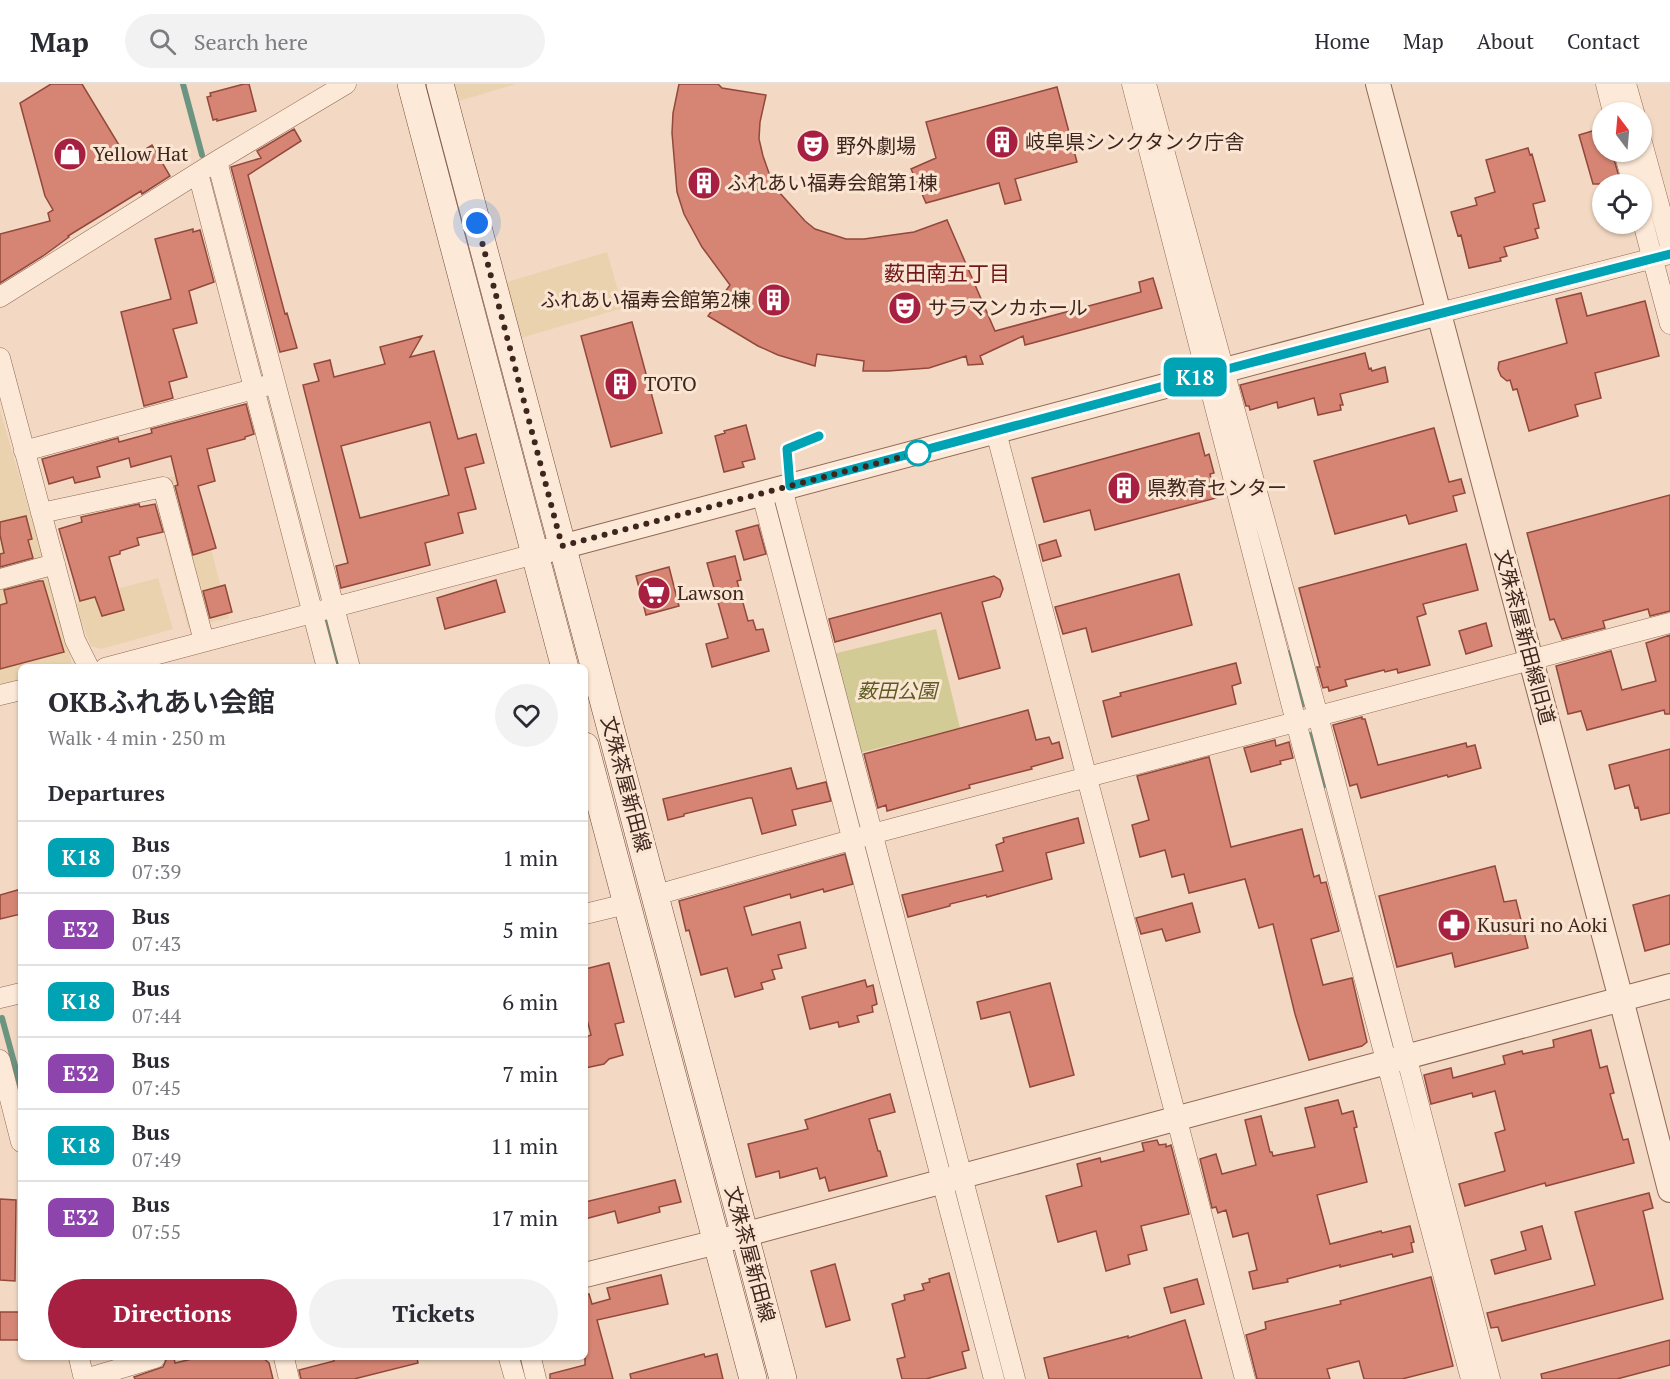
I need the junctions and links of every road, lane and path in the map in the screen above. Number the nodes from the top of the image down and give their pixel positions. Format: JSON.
{"nodes":[{"id":1,"x":346,"y":84,"type":"edge"},
{"id":2,"x":411,"y":84,"type":"edge"},
{"id":3,"x":440,"y":84,"type":"edge"},
{"id":4,"x":1132,"y":84,"type":"edge"},
{"id":5,"x":1146,"y":84,"type":"edge"},
{"id":6,"x":1378,"y":84,"type":"edge"},
{"id":7,"x":1606,"y":84,"type":"edge"},
{"id":8,"x":1626,"y":84,"type":"edge"},
{"id":9,"x":1610,"y":102,"type":"edge"},
{"id":10,"x":1631,"y":102,"type":"edge"},
{"id":11,"x":217,"y":161,"type":"junction"},
{"id":12,"x":1647,"y":162,"type":"edge"},
{"id":13,"x":198,"y":173,"type":"junction"},
{"id":14,"x":1650,"y":234,"type":"edge"},
{"id":15,"x":1670,"y":245,"type":"edge"},
{"id":16,"x":1661,"y":257,"type":"edge"},
{"id":17,"x":0,"y":297,"type":"edge"},
{"id":18,"x":1439,"y":313,"type":"junction"},
{"id":19,"x":1670,"y":324,"type":"edge"},
{"id":20,"x":0,"y":358,"type":"edge"},
{"id":21,"x":1215,"y":372,"type":"junction"},
{"id":22,"x":275,"y":383,"type":"junction"},
{"id":23,"x":254,"y":389,"type":"junction"},
{"id":24,"x":996,"y":432,"type":"junction"},
{"id":25,"x":24,"y":451,"type":"junction"},
{"id":26,"x":772,"y":491,"type":"junction"},
{"id":27,"x":41,"y":513,"type":"junction"},
{"id":28,"x":562,"y":546,"type":"junction"},
{"id":29,"x":535,"y":554,"type":"junction"},
{"id":30,"x":55,"y":564,"type":"junction"},
{"id":31,"x":0,"y":579,"type":"edge"},
{"id":32,"x":334,"y":607,"type":"junction"},
{"id":33,"x":313,"y":613,"type":"junction"},
{"id":34,"x":1670,"y":623,"type":"edge"},
{"id":35,"x":204,"y":641,"type":"junction"},
{"id":36,"x":1530,"y":660,"type":"junction"},
{"id":37,"x":87,"y":664,"type":"edge"},
{"id":38,"x":120,"y":664,"type":"edge"},
{"id":39,"x":326,"y":664,"type":"edge"},
{"id":40,"x":349,"y":664,"type":"edge"},
{"id":41,"x":564,"y":664,"type":"edge"},
{"id":42,"x":18,"y":692,"type":"edge"},
{"id":43,"x":0,"y":695,"type":"edge"},
{"id":44,"x":1318,"y":716,"type":"junction"},
{"id":45,"x":1296,"y":722,"type":"junction"},
{"id":46,"x":588,"y":758,"type":"edge"},
{"id":47,"x":1086,"y":777,"type":"junction"},
{"id":48,"x":863,"y":837,"type":"junction"},
{"id":49,"x":656,"y":895,"type":"junction"},
{"id":50,"x":626,"y":904,"type":"junction"},
{"id":51,"x":588,"y":913,"type":"edge"},
{"id":52,"x":1670,"y":986,"type":"edge"},
{"id":53,"x":18,"y":994,"type":"edge"},
{"id":54,"x":0,"y":998,"type":"edge"},
{"id":55,"x":1621,"y":999,"type":"junction"},
{"id":56,"x":0,"y":1060,"type":"edge"},
{"id":57,"x":1396,"y":1060,"type":"junction"},
{"id":58,"x":1175,"y":1118,"type":"junction"},
{"id":59,"x":18,"y":1130,"type":"edge"},
{"id":60,"x":951,"y":1178,"type":"junction"},
{"id":61,"x":1670,"y":1190,"type":"edge"},
{"id":62,"x":745,"y":1234,"type":"junction"},
{"id":63,"x":717,"y":1242,"type":"junction"},
{"id":64,"x":588,"y":1274,"type":"edge"},
{"id":65,"x":80,"y":1360,"type":"edge"},
{"id":66,"x":148,"y":1360,"type":"edge"},
{"id":67,"x":284,"y":1360,"type":"edge"},
{"id":68,"x":509,"y":1360,"type":"edge"},
{"id":69,"x":531,"y":1360,"type":"edge"},
{"id":70,"x":85,"y":1379,"type":"edge"},
{"id":71,"x":289,"y":1379,"type":"edge"},
{"id":72,"x":514,"y":1379,"type":"edge"},
{"id":73,"x":536,"y":1379,"type":"edge"},
{"id":74,"x":753,"y":1379,"type":"edge"},
{"id":75,"x":783,"y":1379,"type":"edge"},
{"id":76,"x":994,"y":1379,"type":"edge"},
{"id":77,"x":1015,"y":1379,"type":"edge"},
{"id":78,"x":1245,"y":1379,"type":"edge"},
{"id":79,"x":1471,"y":1379,"type":"edge"},
{"id":80,"x":1490,"y":1379,"type":"edge"}],
"edges":[{"from":1,"to":11,"type":"street"},
{"from":2,"to":29,"type":"main road"},
{"from":3,"to":28,"type":"main road","name":"文殊茶屋新田線"},
{"from":4,"to":21,"type":"street"},
{"from":5,"to":21,"type":"street"},
{"from":6,"to":18,"type":"street","name":"文殊茶屋新田線旧道"},
{"from":7,"to":9,"type":"street"},
{"from":8,"to":10,"type":"street"},
{"from":11,"to":13,"type":"street"},
{"from":11,"to":22,"type":"street"},
{"from":12,"to":15,"type":"street"},
{"from":13,"to":17,"type":"street"},
{"from":13,"to":23,"type":"street"},
{"from":14,"to":16,"type":"street"},
{"from":16,"to":18,"type":"street"},
{"from":16,"to":19,"type":"street"},
{"from":18,"to":21,"type":"street"},
{"from":18,"to":36,"type":"street","name":"文殊茶屋新田線旧道"},
{"from":20,"to":25,"type":"street"},
{"from":21,"to":24,"type":"street"},
{"from":21,"to":44,"type":"street"},
{"from":21,"to":45,"type":"street"},
{"from":22,"to":23,"type":"street"},
{"from":22,"to":32,"type":"street"},
{"from":23,"to":25,"type":"street"},
{"from":23,"to":33,"type":"street"},
{"from":24,"to":26,"type":"street"},
{"from":24,"to":47,"type":"street"},
{"from":25,"to":27,"type":"street"},
{"from":26,"to":28,"type":"street"},
{"from":26,"to":48,"type":"street"},
{"from":27,"to":30,"type":"street"},
{"from":27,"to":35,"type":"street"},
{"from":28,"to":29,"type":"street"},
{"from":28,"to":49,"type":"main road","name":"文殊茶屋新田線"},
{"from":29,"to":32,"type":"street"},
{"from":29,"to":41,"type":"main road"},
{"from":30,"to":31,"type":"street"},
{"from":30,"to":37,"type":"street"},
{"from":32,"to":33,"type":"street"},
{"from":32,"to":40,"type":"street"},
{"from":33,"to":35,"type":"street"},
{"from":33,"to":39,"type":"street"},
{"from":34,"to":36,"type":"street"},
{"from":35,"to":38,"type":"street"},
{"from":36,"to":44,"type":"street"},
{"from":36,"to":55,"type":"street","name":"文殊茶屋新田線旧道"},
{"from":42,"to":43,"type":"street"},
{"from":44,"to":45,"type":"street"},
{"from":44,"to":57,"type":"street"},
{"from":45,"to":47,"type":"street"},
{"from":45,"to":57,"type":"street"},
{"from":46,"to":50,"type":"main road","name":"文殊茶屋新田線"},
{"from":47,"to":48,"type":"street"},
{"from":47,"to":58,"type":"street"},
{"from":48,"to":49,"type":"street"},
{"from":48,"to":60,"type":"street"},
{"from":49,"to":62,"type":"main road","name":"文殊茶屋新田線"},
{"from":50,"to":51,"type":"street"},
{"from":50,"to":63,"type":"main road","name":"文殊茶屋新田線"},
{"from":52,"to":55,"type":"street"},
{"from":53,"to":54,"type":"street"},
{"from":55,"to":57,"type":"street"},
{"from":55,"to":61,"type":"street","name":"文殊茶屋新田線旧道"},
{"from":56,"to":59,"type":"street"},
{"from":57,"to":58,"type":"street"},
{"from":57,"to":79,"type":"street"},
{"from":57,"to":80,"type":"street"},
{"from":58,"to":60,"type":"street"},
{"from":58,"to":78,"type":"street"},
{"from":60,"to":62,"type":"street"},
{"from":60,"to":76,"type":"street"},
{"from":60,"to":77,"type":"street"},
{"from":62,"to":63,"type":"street"},
{"from":62,"to":75,"type":"main road","name":"文殊茶屋新田線"},
{"from":63,"to":64,"type":"street"},
{"from":63,"to":74,"type":"main road","name":"文殊茶屋新田線"},
{"from":65,"to":70,"type":"street"},
{"from":66,"to":70,"type":"street"},
{"from":67,"to":71,"type":"street"},
{"from":68,"to":72,"type":"street"},
{"from":69,"to":73,"type":"street"}]}
